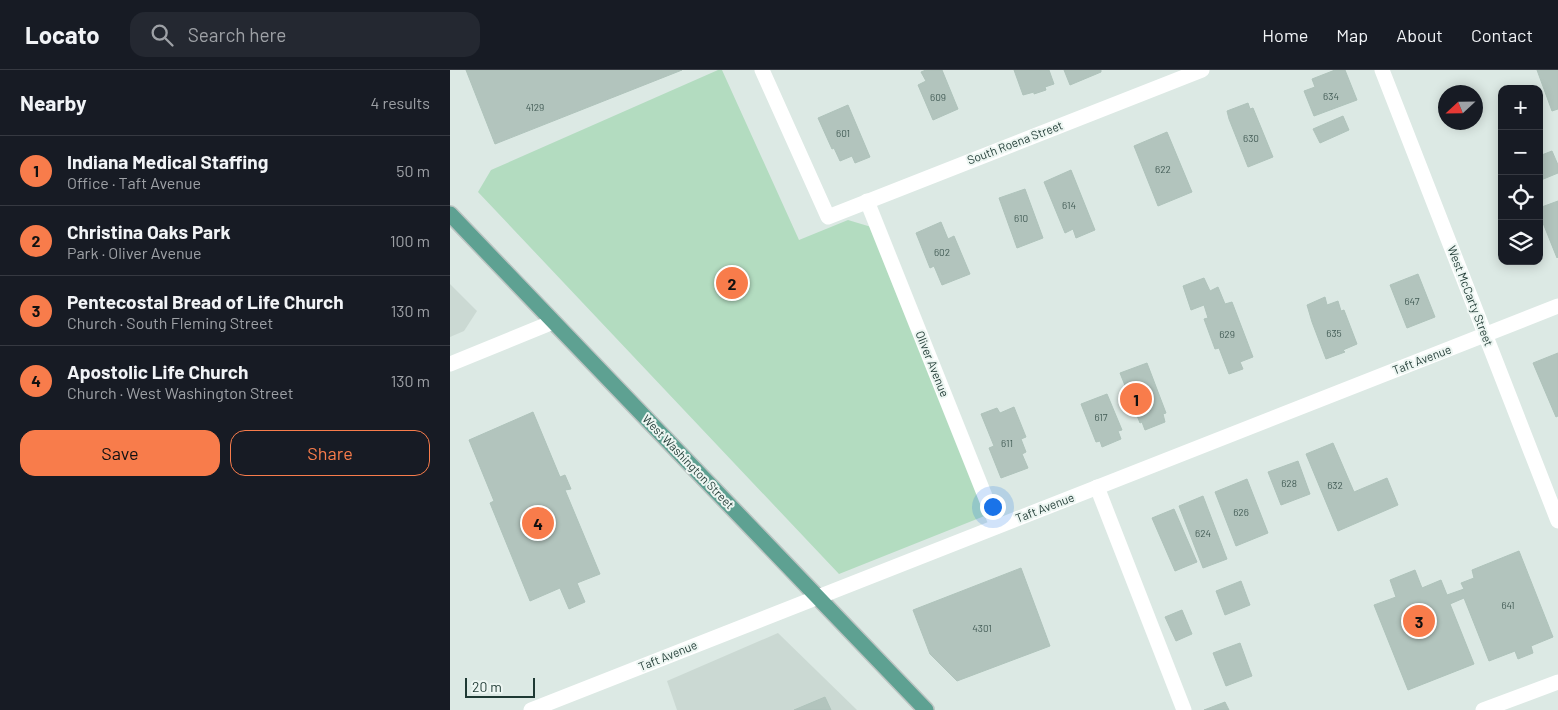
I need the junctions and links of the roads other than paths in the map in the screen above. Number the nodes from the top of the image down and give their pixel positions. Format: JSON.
{"nodes":[{"id":1,"x":762,"y":70,"type":"edge"},
{"id":2,"x":1202,"y":70,"type":"edge"},
{"id":3,"x":1382,"y":70,"type":"edge"},
{"id":4,"x":867,"y":202,"type":"junction"},
{"id":5,"x":450,"y":214,"type":"edge"},
{"id":6,"x":1558,"y":306,"type":"edge"},
{"id":7,"x":554,"y":322,"type":"junction"},
{"id":8,"x":1485,"y":335,"type":"junction"},
{"id":9,"x":450,"y":364,"type":"edge"},
{"id":10,"x":1098,"y":487,"type":"junction"},
{"id":11,"x":1558,"y":521,"type":"edge"},
{"id":12,"x":997,"y":526,"type":"junction"},
{"id":13,"x":817,"y":597,"type":"junction"},
{"id":14,"x":1558,"y":682,"type":"edge"},
{"id":15,"x":531,"y":710,"type":"edge"},
{"id":16,"x":926,"y":710,"type":"edge"},
{"id":17,"x":1184,"y":710,"type":"edge"},
{"id":18,"x":1483,"y":710,"type":"edge"}],
"edges":[{"from":1,"to":4,"type":"street","name":"South Roena Street"},
{"from":2,"to":4,"type":"street","name":"South Roena Street"},
{"from":3,"to":8,"type":"street","name":"West McCarty Street"},
{"from":4,"to":12,"type":"street","name":"Oliver Avenue"},
{"from":5,"to":7,"type":"main road","name":"West Washington Street"},
{"from":6,"to":8,"type":"street","name":"Taft Avenue"},
{"from":7,"to":9,"type":"street"},
{"from":7,"to":13,"type":"main road","name":"West Washington Street"},
{"from":8,"to":10,"type":"street","name":"Taft Avenue"},
{"from":8,"to":11,"type":"street","name":"West McCarty Street"},
{"from":10,"to":12,"type":"street","name":"Taft Avenue"},
{"from":10,"to":17,"type":"street"},
{"from":12,"to":13,"type":"street","name":"Taft Avenue"},
{"from":13,"to":15,"type":"street","name":"Taft Avenue"},
{"from":13,"to":16,"type":"main road","name":"West Washington Street"},
{"from":14,"to":18,"type":"street"}]}
